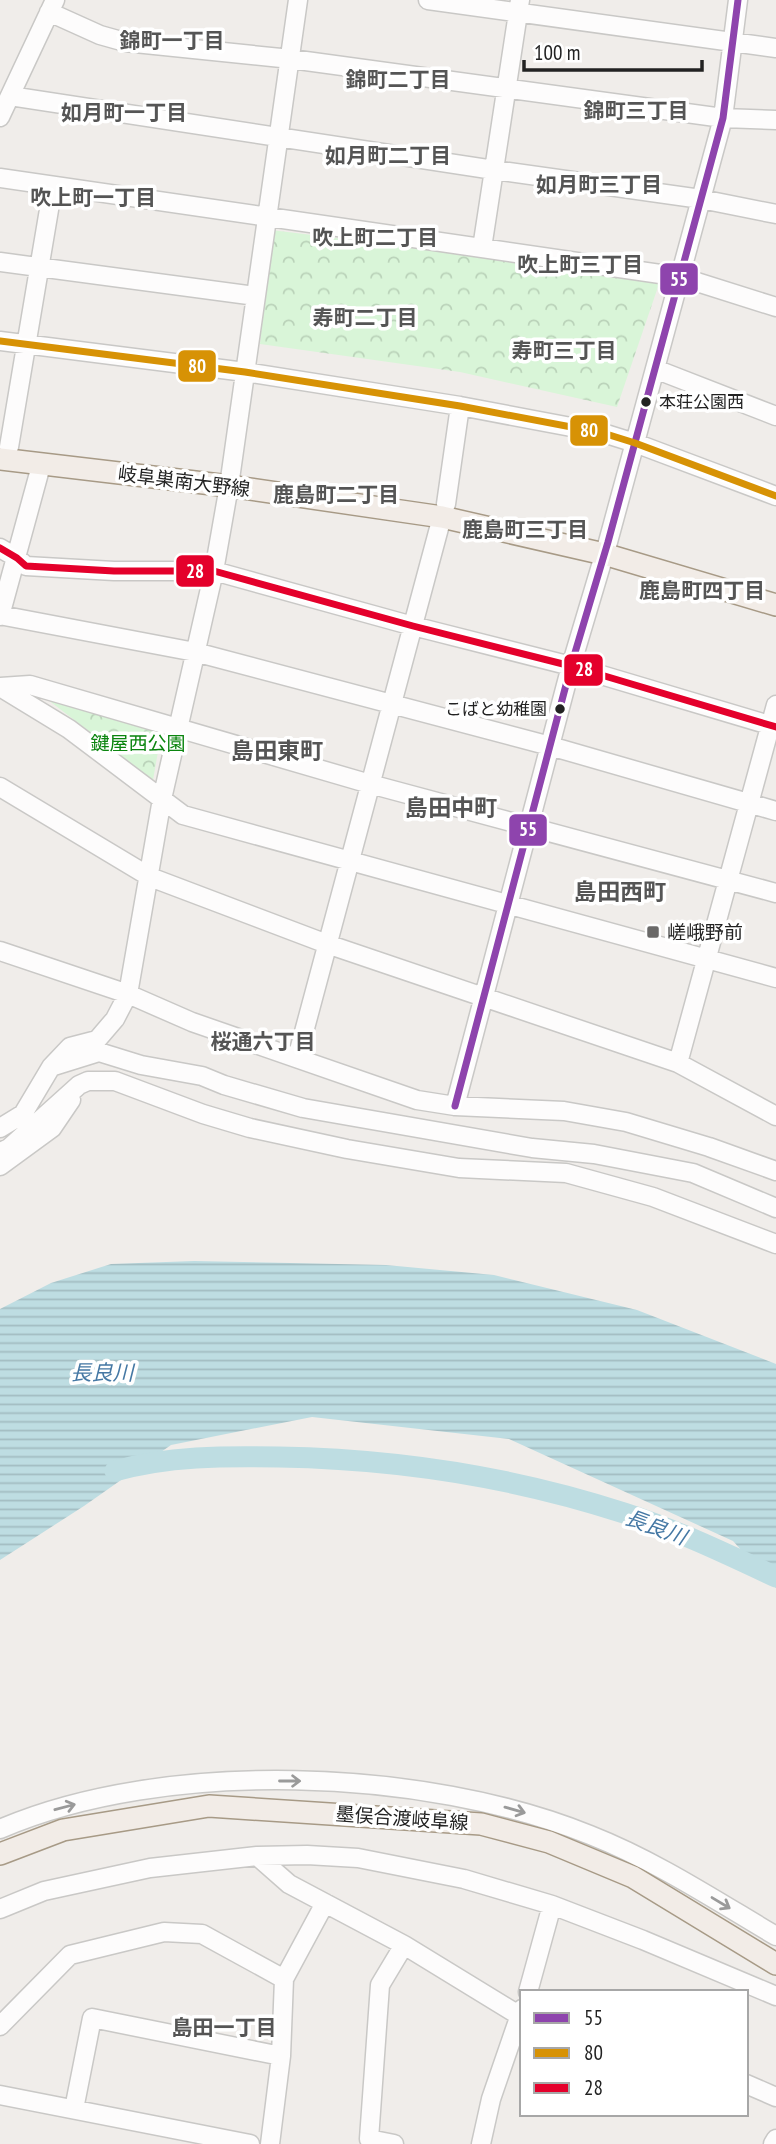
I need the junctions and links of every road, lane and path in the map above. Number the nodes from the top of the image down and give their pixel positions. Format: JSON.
{"nodes":[{"id":1,"x":298,"y":0,"type":"edge"},
{"id":2,"x":428,"y":0,"type":"edge"},
{"id":3,"x":738,"y":0,"type":"edge"},
{"id":4,"x":52,"y":6,"type":"edge"},
{"id":5,"x":519,"y":6,"type":"edge"},
{"id":6,"x":733,"y":41,"type":"junction"},
{"id":7,"x":776,"y":48,"type":"edge"},
{"id":8,"x":291,"y":59,"type":"junction"},
{"id":9,"x":506,"y":88,"type":"junction"},
{"id":10,"x":10,"y":96,"type":"junction"},
{"id":11,"x":0,"y":117,"type":"edge"},
{"id":12,"x":723,"y":118,"type":"junction"},
{"id":13,"x":776,"y":120,"type":"edge"},
{"id":14,"x":280,"y":137,"type":"junction"},
{"id":15,"x":494,"y":170,"type":"junction"},
{"id":16,"x":0,"y":178,"type":"edge"},
{"id":17,"x":53,"y":186,"type":"junction"},
{"id":18,"x":701,"y":199,"type":"junction"},
{"id":19,"x":776,"y":214,"type":"edge"},
{"id":20,"x":268,"y":217,"type":"junction"},
{"id":21,"x":482,"y":248,"type":"junction"},
{"id":22,"x":0,"y":262,"type":"edge"},
{"id":23,"x":39,"y":267,"type":"junction"},
{"id":24,"x":681,"y":277,"type":"junction"},
{"id":25,"x":256,"y":296,"type":"junction"},
{"id":26,"x":776,"y":307,"type":"edge"},
{"id":27,"x":0,"y":341,"type":"edge"},
{"id":28,"x":26,"y":345,"type":"junction"},
{"id":29,"x":655,"y":369,"type":"junction"},
{"id":30,"x":245,"y":372,"type":"junction"},
{"id":31,"x":460,"y":406,"type":"junction"},
{"id":32,"x":776,"y":416,"type":"edge"},
{"id":33,"x":635,"y":443,"type":"junction"},
{"id":34,"x":3,"y":451,"type":"edge"},
{"id":35,"x":39,"y":465,"type":"junction"},
{"id":36,"x":230,"y":479,"type":"junction"},
{"id":37,"x":776,"y":496,"type":"edge"},
{"id":38,"x":444,"y":510,"type":"junction"},
{"id":39,"x":0,"y":548,"type":"edge"},
{"id":40,"x":606,"y":548,"type":"junction"},
{"id":41,"x":17,"y":558,"type":"junction"},
{"id":42,"x":214,"y":571,"type":"junction"},
{"id":43,"x":776,"y":600,"type":"edge"},
{"id":44,"x":0,"y":616,"type":"edge"},
{"id":45,"x":413,"y":626,"type":"junction"},
{"id":46,"x":194,"y":652,"type":"junction"},
{"id":47,"x":571,"y":666,"type":"junction"},
{"id":48,"x":0,"y":687,"type":"edge"},
{"id":49,"x":392,"y":703,"type":"junction"},
{"id":50,"x":776,"y":705,"type":"edge"},
{"id":51,"x":773,"y":726,"type":"edge"},
{"id":52,"x":180,"y":727,"type":"junction"},
{"id":53,"x":550,"y":746,"type":"junction"},
{"id":54,"x":370,"y":784,"type":"junction"},
{"id":55,"x":0,"y":787,"type":"edge"},
{"id":56,"x":162,"y":799,"type":"junction"},
{"id":57,"x":749,"y":803,"type":"junction"},
{"id":58,"x":776,"y":811,"type":"edge"},
{"id":59,"x":528,"y":826,"type":"junction"},
{"id":60,"x":349,"y":862,"type":"junction"},
{"id":61,"x":150,"y":877,"type":"junction"},
{"id":62,"x":728,"y":880,"type":"junction"},
{"id":63,"x":776,"y":893,"type":"edge"},
{"id":64,"x":509,"y":905,"type":"junction"},
{"id":65,"x":327,"y":944,"type":"junction"},
{"id":66,"x":0,"y":951,"type":"edge"},
{"id":67,"x":707,"y":958,"type":"junction"},
{"id":68,"x":776,"y":978,"type":"edge"},
{"id":69,"x":128,"y":994,"type":"junction"},
{"id":70,"x":484,"y":995,"type":"junction"},
{"id":71,"x":297,"y":1058,"type":"junction"},
{"id":72,"x":678,"y":1063,"type":"junction"},
{"id":73,"x":51,"y":1067,"type":"junction"},
{"id":74,"x":79,"y":1085,"type":"junction"},
{"id":75,"x":455,"y":1106,"type":"junction"},
{"id":76,"x":776,"y":1116,"type":"edge"},
{"id":77,"x":0,"y":1128,"type":"edge"},
{"id":78,"x":0,"y":1152,"type":"edge"},
{"id":79,"x":0,"y":1167,"type":"edge"},
{"id":80,"x":776,"y":1171,"type":"edge"},
{"id":81,"x":776,"y":1208,"type":"edge"},
{"id":82,"x":776,"y":1244,"type":"edge"},
{"id":83,"x":0,"y":1829,"type":"edge"},
{"id":84,"x":0,"y":1854,"type":"edge"},
{"id":85,"x":257,"y":1856,"type":"junction"},
{"id":86,"x":325,"y":1903,"type":"junction"},
{"id":87,"x":552,"y":1905,"type":"junction"},
{"id":88,"x":0,"y":1909,"type":"edge"},
{"id":89,"x":776,"y":1936,"type":"edge"},
{"id":90,"x":404,"y":1945,"type":"junction"},
{"id":91,"x":776,"y":1964,"type":"edge"},
{"id":92,"x":284,"y":1979,"type":"junction"},
{"id":93,"x":529,"y":1990,"type":"edge"},
{"id":94,"x":776,"y":1996,"type":"edge"},
{"id":95,"x":520,"y":2012,"type":"edge"},
{"id":96,"x":520,"y":2016,"type":"edge"},
{"id":97,"x":0,"y":2026,"type":"edge"},
{"id":98,"x":281,"y":2056,"type":"junction"},
{"id":99,"x":748,"y":2085,"type":"edge"},
{"id":100,"x":0,"y":2095,"type":"edge"},
{"id":101,"x":776,"y":2097,"type":"edge"},
{"id":102,"x":74,"y":2109,"type":"junction"},
{"id":103,"x":776,"y":2139,"type":"edge"},
{"id":104,"x":250,"y":2144,"type":"edge"},
{"id":105,"x":270,"y":2144,"type":"edge"},
{"id":106,"x":394,"y":2144,"type":"edge"},
{"id":107,"x":481,"y":2144,"type":"edge"},
{"id":108,"x":773,"y":2144,"type":"edge"}],
"edges":[{"from":1,"to":8,"type":"street"},
{"from":2,"to":5,"type":"street"},
{"from":3,"to":6,"type":"street"},
{"from":4,"to":8,"type":"street"},
{"from":4,"to":10,"type":"street"},
{"from":5,"to":6,"type":"street"},
{"from":5,"to":9,"type":"street"},
{"from":6,"to":7,"type":"street"},
{"from":6,"to":12,"type":"street"},
{"from":8,"to":9,"type":"street"},
{"from":8,"to":14,"type":"street"},
{"from":9,"to":12,"type":"street"},
{"from":9,"to":15,"type":"street"},
{"from":10,"to":11,"type":"street"},
{"from":10,"to":14,"type":"street"},
{"from":12,"to":13,"type":"street"},
{"from":12,"to":18,"type":"street"},
{"from":14,"to":15,"type":"street"},
{"from":14,"to":20,"type":"street"},
{"from":15,"to":18,"type":"street"},
{"from":15,"to":21,"type":"street"},
{"from":16,"to":17,"type":"street"},
{"from":17,"to":20,"type":"street"},
{"from":17,"to":23,"type":"street"},
{"from":18,"to":19,"type":"street"},
{"from":18,"to":24,"type":"street"},
{"from":20,"to":21,"type":"street"},
{"from":20,"to":25,"type":"street"},
{"from":21,"to":24,"type":"street"},
{"from":22,"to":23,"type":"street"},
{"from":23,"to":25,"type":"street"},
{"from":23,"to":28,"type":"street"},
{"from":24,"to":26,"type":"street"},
{"from":24,"to":29,"type":"street"},
{"from":25,"to":30,"type":"street"},
{"from":27,"to":28,"type":"street"},
{"from":28,"to":30,"type":"street"},
{"from":28,"to":34,"type":"street"},
{"from":29,"to":32,"type":"street"},
{"from":29,"to":33,"type":"street"},
{"from":30,"to":31,"type":"street"},
{"from":30,"to":36,"type":"street"},
{"from":31,"to":33,"type":"street"},
{"from":31,"to":38,"type":"street"},
{"from":33,"to":37,"type":"street"},
{"from":33,"to":40,"type":"street"},
{"from":34,"to":35,"type":"main road","name":"岐阜巣南大野線"},
{"from":34,"to":36,"type":"main road","name":"岐阜巣南大野線"},
{"from":35,"to":36,"type":"main road","name":"岐阜巣南大野線"},
{"from":35,"to":41,"type":"street"},
{"from":36,"to":38,"type":"main road","name":"岐阜巣南大野線"},
{"from":36,"to":42,"type":"street"},
{"from":38,"to":40,"type":"main road","name":"岐阜巣南大野線"},
{"from":38,"to":45,"type":"street"},
{"from":39,"to":41,"type":"street"},
{"from":40,"to":43,"type":"main road","name":"岐阜巣南大野線"},
{"from":40,"to":47,"type":"street"},
{"from":41,"to":42,"type":"street"},
{"from":41,"to":44,"type":"street"},
{"from":42,"to":45,"type":"street"},
{"from":42,"to":46,"type":"street"},
{"from":44,"to":46,"type":"street"},
{"from":45,"to":47,"type":"street"},
{"from":45,"to":49,"type":"street"},
{"from":46,"to":49,"type":"street"},
{"from":46,"to":52,"type":"street"},
{"from":47,"to":51,"type":"street"},
{"from":47,"to":53,"type":"street"},
{"from":48,"to":52,"type":"street"},
{"from":48,"to":56,"type":"street"},
{"from":49,"to":53,"type":"street"},
{"from":49,"to":54,"type":"street"},
{"from":50,"to":51,"type":"street"},
{"from":51,"to":57,"type":"street"},
{"from":52,"to":54,"type":"street"},
{"from":52,"to":56,"type":"street"},
{"from":53,"to":57,"type":"street"},
{"from":53,"to":59,"type":"street"},
{"from":54,"to":59,"type":"street"},
{"from":54,"to":60,"type":"street"},
{"from":55,"to":61,"type":"street"},
{"from":56,"to":60,"type":"street"},
{"from":56,"to":61,"type":"street"},
{"from":57,"to":58,"type":"street"},
{"from":57,"to":62,"type":"street"},
{"from":59,"to":62,"type":"street"},
{"from":59,"to":64,"type":"street"},
{"from":60,"to":64,"type":"street"},
{"from":60,"to":65,"type":"street"},
{"from":61,"to":65,"type":"street"},
{"from":61,"to":69,"type":"street"},
{"from":62,"to":63,"type":"street"},
{"from":62,"to":67,"type":"street"},
{"from":64,"to":67,"type":"street"},
{"from":64,"to":70,"type":"street"},
{"from":65,"to":70,"type":"street"},
{"from":65,"to":71,"type":"street"},
{"from":66,"to":69,"type":"street"},
{"from":67,"to":68,"type":"street"},
{"from":67,"to":72,"type":"street"},
{"from":69,"to":71,"type":"street"},
{"from":69,"to":73,"type":"street"},
{"from":70,"to":72,"type":"street"},
{"from":70,"to":75,"type":"street"},
{"from":71,"to":75,"type":"street"},
{"from":72,"to":76,"type":"street"},
{"from":73,"to":77,"type":"street"},
{"from":73,"to":81,"type":"street"},
{"from":74,"to":78,"type":"street"},
{"from":74,"to":79,"type":"street"},
{"from":74,"to":82,"type":"street"},
{"from":75,"to":80,"type":"street"},
{"from":83,"to":89,"type":"street","one_way":true},
{"from":84,"to":91,"type":"main road","name":"墨俣合渡岐阜線"},
{"from":85,"to":86,"type":"street"},
{"from":85,"to":87,"type":"street"},
{"from":85,"to":88,"type":"street"},
{"from":86,"to":90,"type":"street"},
{"from":86,"to":92,"type":"street"},
{"from":87,"to":93,"type":"street"},
{"from":87,"to":94,"type":"street"},
{"from":90,"to":95,"type":"street"},
{"from":90,"to":106,"type":"street"},
{"from":92,"to":97,"type":"street"},
{"from":92,"to":98,"type":"street"},
{"from":96,"to":107,"type":"street"},
{"from":98,"to":102,"type":"street"},
{"from":98,"to":105,"type":"street"},
{"from":99,"to":101,"type":"street"},
{"from":100,"to":102,"type":"street"},
{"from":102,"to":104,"type":"street"},
{"from":103,"to":108,"type":"street"}]}
